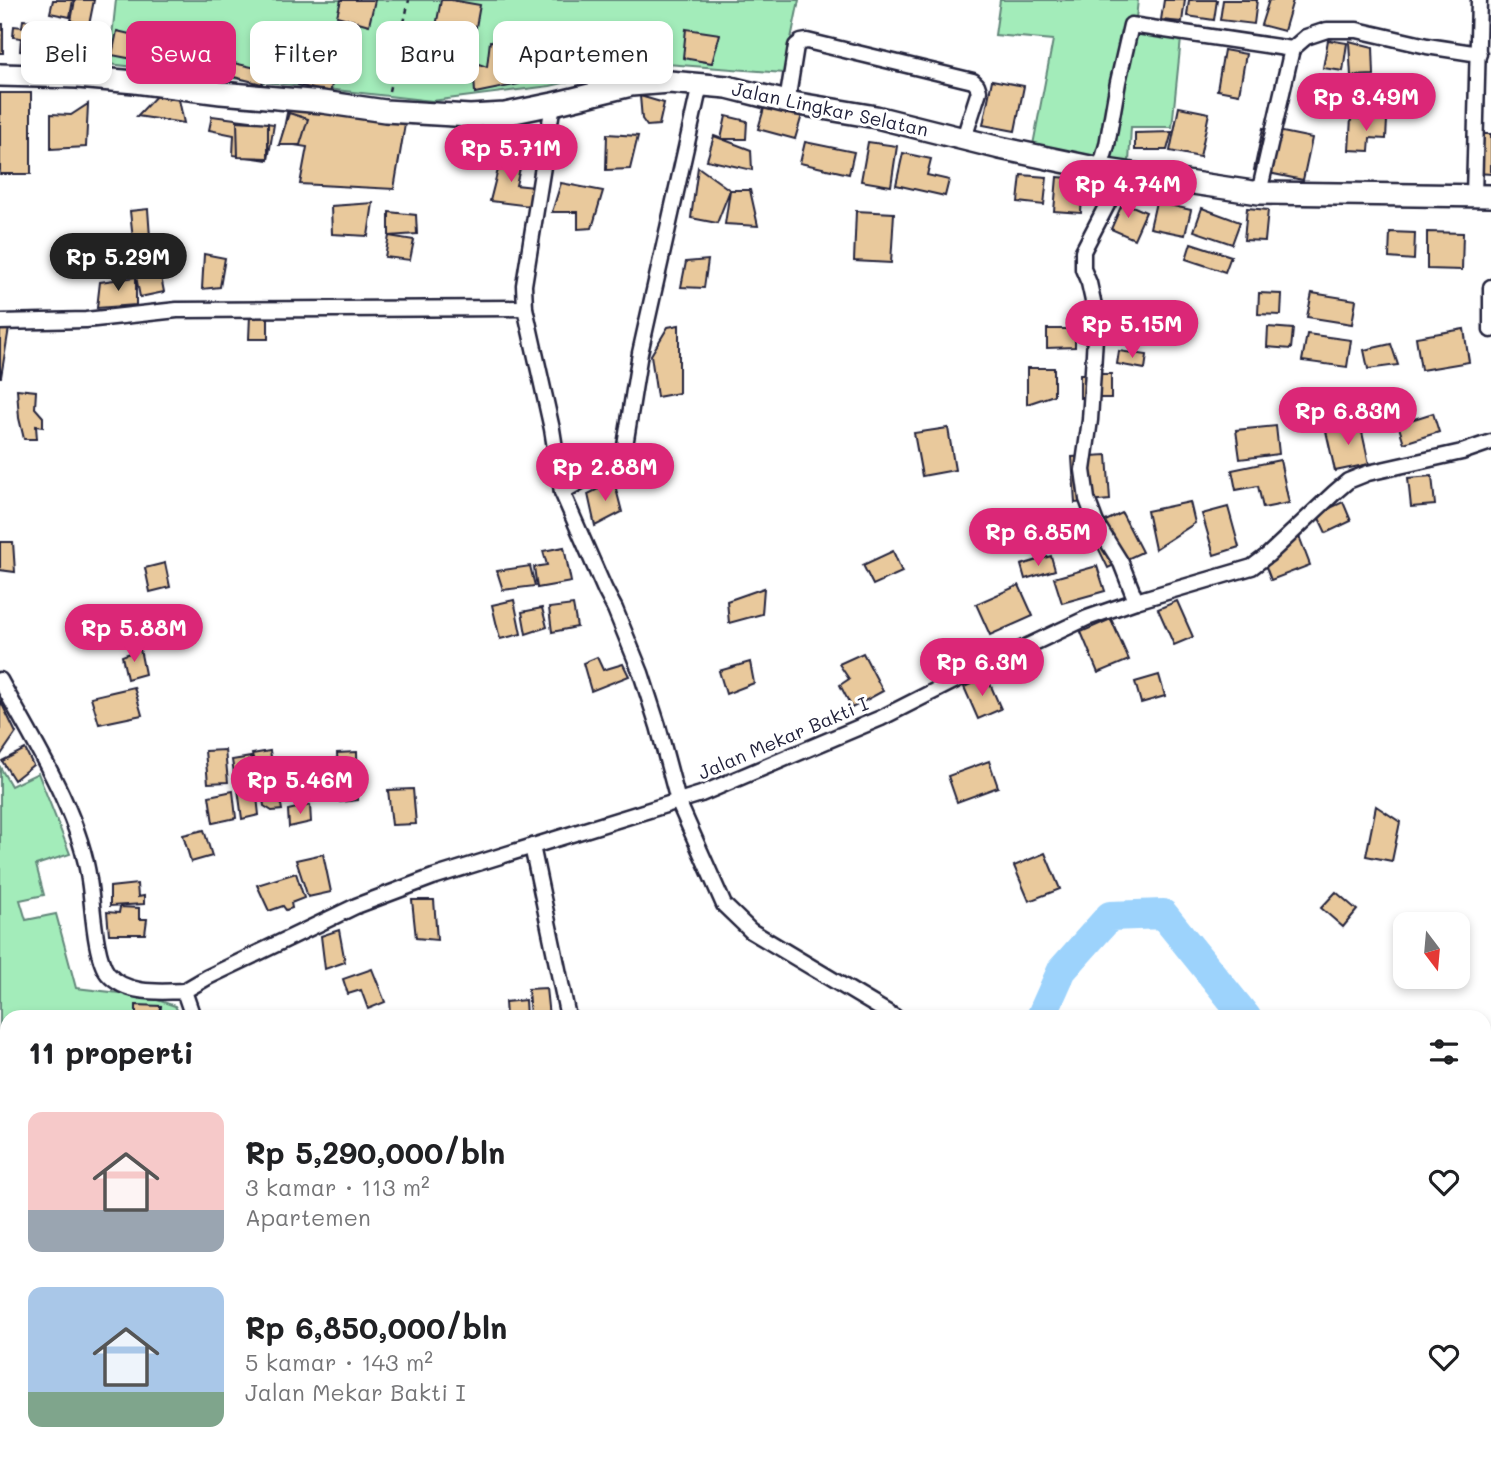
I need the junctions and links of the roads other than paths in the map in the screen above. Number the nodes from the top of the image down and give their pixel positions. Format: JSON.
{"nodes":[{"id":1,"x":1479,"y":0,"type":"edge"},
{"id":2,"x":1292,"y":49,"type":"junction"},
{"id":3,"x":1479,"y":54,"type":"junction"},
{"id":4,"x":0,"y":75,"type":"edge"},
{"id":5,"x":700,"y":85,"type":"junction"},
{"id":6,"x":787,"y":102,"type":"junction"},
{"id":7,"x":553,"y":104,"type":"junction"},
{"id":8,"x":964,"y":138,"type":"junction"},
{"id":9,"x":1100,"y":169,"type":"junction"},
{"id":10,"x":1124,"y":172,"type":"junction"},
{"id":11,"x":1259,"y":193,"type":"junction"},
{"id":12,"x":1483,"y":196,"type":"edge"},
{"id":13,"x":1491,"y":287,"type":"edge"},
{"id":14,"x":525,"y":308,"type":"junction"},
{"id":15,"x":0,"y":322,"type":"edge"},
{"id":16,"x":1491,"y":330,"type":"edge"},
{"id":17,"x":1491,"y":442,"type":"edge"},
{"id":18,"x":562,"y":492,"type":"junction"},
{"id":19,"x":1136,"y":601,"type":"junction"},
{"id":20,"x":0,"y":680,"type":"edge"},
{"id":21,"x":678,"y":801,"type":"junction"},
{"id":22,"x":533,"y":846,"type":"junction"},
{"id":23,"x":184,"y":991,"type":"junction"},
{"id":24,"x":191,"y":1010,"type":"edge"},
{"id":25,"x":567,"y":1010,"type":"edge"},
{"id":26,"x":883,"y":1010,"type":"edge"}],
"edges":[{"from":1,"to":3,"type":"street"},
{"from":2,"to":3,"type":"street"},
{"from":2,"to":9,"type":"street"},
{"from":2,"to":11,"type":"street"},
{"from":3,"to":12,"type":"street"},
{"from":4,"to":7,"type":"street","name":"Jalan Lingkar Selatan"},
{"from":5,"to":6,"type":"street","name":"Jalan Lingkar Selatan"},
{"from":5,"to":7,"type":"street","name":"Jalan Lingkar Selatan"},
{"from":5,"to":18,"type":"street"},
{"from":6,"to":8,"type":"street","name":"Jalan Lingkar Selatan"},
{"from":6,"to":8,"type":"street"},
{"from":7,"to":14,"type":"street"},
{"from":8,"to":9,"type":"street","name":"Jalan Lingkar Selatan"},
{"from":9,"to":10,"type":"street","name":"Jalan Lingkar Selatan"},
{"from":10,"to":11,"type":"street","name":"Jalan Lingkar Selatan"},
{"from":10,"to":19,"type":"street"},
{"from":11,"to":12,"type":"street","name":"Jalan Lingkar Selatan"},
{"from":13,"to":16,"type":"street"},
{"from":14,"to":15,"type":"street"},
{"from":14,"to":18,"type":"street"},
{"from":17,"to":19,"type":"street","name":"Jalan Mekar Bakti I"},
{"from":18,"to":21,"type":"street"},
{"from":19,"to":21,"type":"street","name":"Jalan Mekar Bakti I"},
{"from":20,"to":23,"type":"street"},
{"from":21,"to":22,"type":"street","name":"Jalan Mekar Bakti I"},
{"from":21,"to":26,"type":"street"},
{"from":22,"to":23,"type":"street","name":"Jalan Mekar Bakti I"},
{"from":22,"to":25,"type":"street"},
{"from":23,"to":24,"type":"street"}]}
